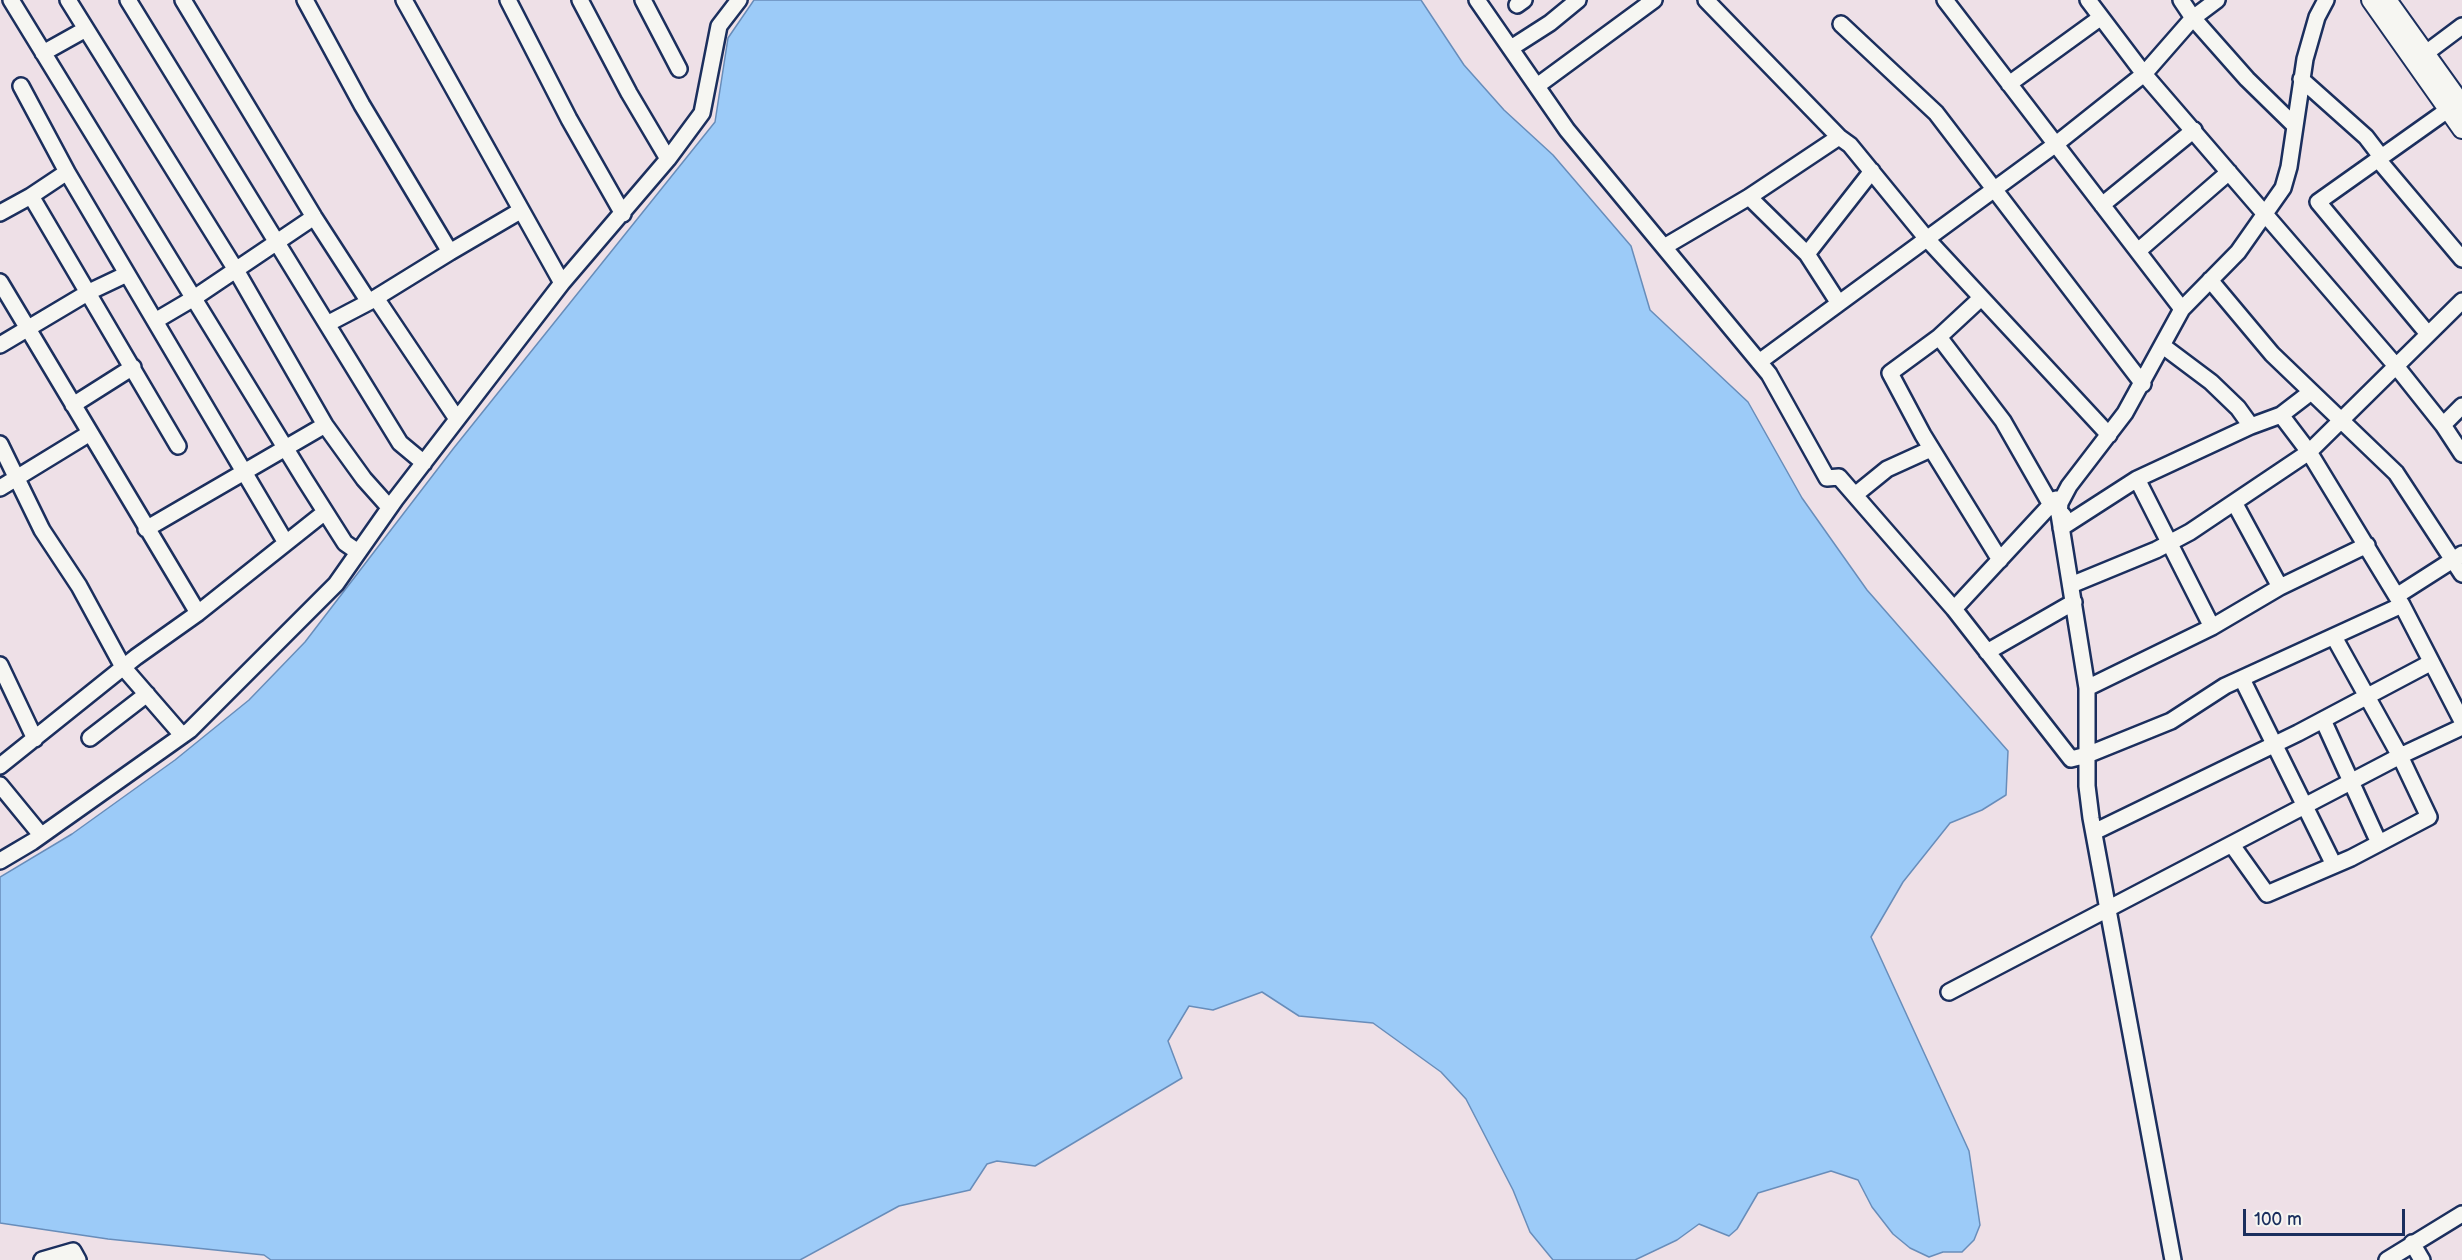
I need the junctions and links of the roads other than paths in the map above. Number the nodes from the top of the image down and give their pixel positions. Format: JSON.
{"nodes":[{"id":1,"x":11,"y":0,"type":"edge"},
{"id":2,"x":68,"y":0,"type":"edge"},
{"id":3,"x":128,"y":0,"type":"edge"},
{"id":4,"x":183,"y":0,"type":"edge"},
{"id":5,"x":305,"y":0,"type":"edge"},
{"id":6,"x":404,"y":0,"type":"edge"},
{"id":7,"x":508,"y":0,"type":"edge"},
{"id":8,"x":580,"y":0,"type":"edge"},
{"id":9,"x":643,"y":0,"type":"edge"},
{"id":10,"x":739,"y":0,"type":"edge"},
{"id":11,"x":1477,"y":0,"type":"edge"},
{"id":12,"x":1578,"y":0,"type":"edge"},
{"id":13,"x":1654,"y":0,"type":"edge"},
{"id":14,"x":1706,"y":0,"type":"edge"},
{"id":15,"x":1945,"y":0,"type":"edge"},
{"id":16,"x":2088,"y":0,"type":"edge"},
{"id":17,"x":2181,"y":0,"type":"edge"},
{"id":18,"x":2217,"y":0,"type":"edge"},
{"id":19,"x":2326,"y":0,"type":"edge"},
{"id":20,"x":2371,"y":0,"type":"edge"},
{"id":21,"x":2387,"y":0,"type":"edge"},
{"id":22,"x":2100,"y":18,"type":"junction"},
{"id":23,"x":2193,"y":18,"type":"junction"},
{"id":24,"x":1841,"y":24,"type":"dead end"},
{"id":25,"x":2462,"y":26,"type":"edge"},
{"id":26,"x":86,"y":29,"type":"junction"},
{"id":27,"x":1510,"y":48,"type":"junction"},
{"id":28,"x":43,"y":53,"type":"junction"},
{"id":29,"x":2426,"y":53,"type":"junction"},
{"id":30,"x":679,"y":69,"type":"dead end"},
{"id":31,"x":2144,"y":74,"type":"junction"},
{"id":32,"x":2301,"y":79,"type":"junction"},
{"id":33,"x":2009,"y":84,"type":"junction"},
{"id":34,"x":21,"y":86,"type":"dead end"},
{"id":35,"x":1537,"y":86,"type":"junction"},
{"id":36,"x":2456,"y":107,"type":"edge"},
{"id":37,"x":2293,"y":124,"type":"junction"},
{"id":38,"x":2462,"y":129,"type":"edge"},
{"id":39,"x":2194,"y":130,"type":"junction"},
{"id":40,"x":1839,"y":137,"type":"junction"},
{"id":41,"x":2056,"y":144,"type":"junction"},
{"id":42,"x":668,"y":159,"type":"junction"},
{"id":43,"x":2381,"y":159,"type":"junction"},
{"id":44,"x":1872,"y":171,"type":"junction"},
{"id":45,"x":67,"y":172,"type":"junction"},
{"id":46,"x":2229,"y":172,"type":"junction"},
{"id":47,"x":1996,"y":190,"type":"junction"},
{"id":48,"x":32,"y":196,"type":"junction"},
{"id":49,"x":1749,"y":197,"type":"junction"},
{"id":50,"x":2102,"y":205,"type":"junction"},
{"id":51,"x":2,"y":207,"type":"edge"},
{"id":52,"x":520,"y":211,"type":"junction"},
{"id":53,"x":623,"y":214,"type":"junction"},
{"id":54,"x":2265,"y":215,"type":"junction"},
{"id":55,"x":314,"y":218,"type":"junction"},
{"id":56,"x":1927,"y":239,"type":"junction"},
{"id":57,"x":276,"y":242,"type":"junction"},
{"id":58,"x":1664,"y":247,"type":"junction"},
{"id":59,"x":2138,"y":251,"type":"junction"},
{"id":60,"x":450,"y":252,"type":"junction"},
{"id":61,"x":1807,"y":254,"type":"junction"},
{"id":62,"x":2462,"y":259,"type":"edge"},
{"id":63,"x":236,"y":270,"type":"junction"},
{"id":64,"x":127,"y":274,"type":"junction"},
{"id":65,"x":2210,"y":280,"type":"junction"},
{"id":66,"x":0,"y":282,"type":"edge"},
{"id":67,"x":562,"y":283,"type":"junction"},
{"id":68,"x":89,"y":292,"type":"junction"},
{"id":69,"x":194,"y":297,"type":"junction"},
{"id":70,"x":1981,"y":298,"type":"junction"},
{"id":71,"x":373,"y":300,"type":"junction"},
{"id":72,"x":1838,"y":302,"type":"junction"},
{"id":73,"x":2462,"y":302,"type":"edge"},
{"id":74,"x":2182,"y":309,"type":"junction"},
{"id":75,"x":155,"y":321,"type":"junction"},
{"id":76,"x":327,"y":324,"type":"junction"},
{"id":77,"x":27,"y":328,"type":"junction"},
{"id":78,"x":2428,"y":334,"type":"junction"},
{"id":79,"x":1939,"y":337,"type":"junction"},
{"id":80,"x":0,"y":345,"type":"edge"},
{"id":81,"x":2163,"y":346,"type":"junction"},
{"id":82,"x":1759,"y":362,"type":"junction"},
{"id":83,"x":2396,"y":366,"type":"junction"},
{"id":84,"x":133,"y":367,"type":"junction"},
{"id":85,"x":2143,"y":384,"type":"junction"},
{"id":86,"x":2311,"y":392,"type":"junction"},
{"id":87,"x":73,"y":405,"type":"junction"},
{"id":88,"x":2462,"y":406,"type":"edge"},
{"id":89,"x":2281,"y":415,"type":"junction"},
{"id":90,"x":457,"y":419,"type":"junction"},
{"id":91,"x":2341,"y":420,"type":"junction"},
{"id":92,"x":325,"y":425,"type":"junction"},
{"id":93,"x":2443,"y":425,"type":"junction"},
{"id":94,"x":2252,"y":426,"type":"junction"},
{"id":95,"x":90,"y":433,"type":"junction"},
{"id":96,"x":2109,"y":435,"type":"junction"},
{"id":97,"x":0,"y":444,"type":"edge"},
{"id":98,"x":178,"y":446,"type":"dead end"},
{"id":99,"x":285,"y":448,"type":"junction"},
{"id":100,"x":1931,"y":449,"type":"junction"},
{"id":101,"x":2309,"y":452,"type":"junction"},
{"id":102,"x":2462,"y":454,"type":"edge"},
{"id":103,"x":424,"y":463,"type":"junction"},
{"id":104,"x":244,"y":474,"type":"junction"},
{"id":105,"x":18,"y":477,"type":"junction"},
{"id":106,"x":2137,"y":479,"type":"junction"},
{"id":107,"x":0,"y":488,"type":"edge"},
{"id":108,"x":1855,"y":495,"type":"junction"},
{"id":109,"x":2235,"y":504,"type":"junction"},
{"id":110,"x":389,"y":507,"type":"junction"},
{"id":111,"x":325,"y":512,"type":"junction"},
{"id":112,"x":2057,"y":516,"type":"junction"},
{"id":113,"x":146,"y":529,"type":"junction"},
{"id":114,"x":2171,"y":542,"type":"junction"},
{"id":115,"x":286,"y":543,"type":"junction"},
{"id":116,"x":2367,"y":545,"type":"junction"},
{"id":117,"x":358,"y":552,"type":"junction"},
{"id":118,"x":2000,"y":560,"type":"junction"},
{"id":119,"x":2459,"y":563,"type":"edge"},
{"id":120,"x":2071,"y":585,"type":"junction"},
{"id":121,"x":2280,"y":587,"type":"junction"},
{"id":122,"x":2400,"y":600,"type":"junction"},
{"id":123,"x":2074,"y":602,"type":"junction"},
{"id":124,"x":1954,"y":609,"type":"junction"},
{"id":125,"x":198,"y":613,"type":"junction"},
{"id":126,"x":2212,"y":627,"type":"junction"},
{"id":127,"x":2334,"y":637,"type":"junction"},
{"id":128,"x":1987,"y":652,"type":"junction"},
{"id":129,"x":2430,"y":663,"type":"junction"},
{"id":130,"x":0,"y":665,"type":"edge"},
{"id":131,"x":123,"y":667,"type":"junction"},
{"id":132,"x":2242,"y":679,"type":"junction"},
{"id":133,"x":2087,"y":688,"type":"junction"},
{"id":134,"x":147,"y":694,"type":"junction"},
{"id":135,"x":2367,"y":697,"type":"junction"},
{"id":136,"x":2323,"y":720,"type":"junction"},
{"id":137,"x":2462,"y":721,"type":"edge"},
{"id":138,"x":2462,"y":727,"type":"edge"},
{"id":139,"x":182,"y":735,"type":"junction"},
{"id":140,"x":90,"y":738,"type":"dead end"},
{"id":141,"x":35,"y":739,"type":"junction"},
{"id":142,"x":2275,"y":745,"type":"junction"},
{"id":143,"x":2087,"y":755,"type":"junction"},
{"id":144,"x":2400,"y":756,"type":"junction"},
{"id":145,"x":0,"y":766,"type":"edge"},
{"id":146,"x":2351,"y":782,"type":"junction"},
{"id":147,"x":2,"y":792,"type":"edge"},
{"id":148,"x":2306,"y":806,"type":"junction"},
{"id":149,"x":2094,"y":832,"type":"junction"},
{"id":150,"x":41,"y":835,"type":"junction"},
{"id":151,"x":2379,"y":843,"type":"junction"},
{"id":152,"x":2232,"y":845,"type":"junction"},
{"id":153,"x":0,"y":861,"type":"edge"},
{"id":154,"x":2334,"y":865,"type":"junction"},
{"id":155,"x":2108,"y":910,"type":"junction"},
{"id":156,"x":1949,"y":992,"type":"dead end"},
{"id":157,"x":2462,"y":1214,"type":"edge"},
{"id":158,"x":2412,"y":1243,"type":"junction"},
{"id":159,"x":42,"y":1260,"type":"edge"},
{"id":160,"x":78,"y":1260,"type":"edge"},
{"id":161,"x":2172,"y":1260,"type":"edge"},
{"id":162,"x":2387,"y":1260,"type":"edge"},
{"id":163,"x":2422,"y":1260,"type":"edge"}],
"edges":[{"from":1,"to":28,"type":"street"},
{"from":2,"to":26,"type":"street"},
{"from":3,"to":57,"type":"street"},
{"from":4,"to":55,"type":"street"},
{"from":5,"to":60,"type":"street"},
{"from":6,"to":52,"type":"street"},
{"from":7,"to":53,"type":"street"},
{"from":8,"to":42,"type":"street"},
{"from":9,"to":30,"type":"street"},
{"from":10,"to":42,"type":"street"},
{"from":11,"to":27,"type":"street"},
{"from":12,"to":27,"type":"street"},
{"from":13,"to":35,"type":"street"},
{"from":14,"to":40,"type":"street"},
{"from":15,"to":33,"type":"street"},
{"from":16,"to":22,"type":"street"},
{"from":17,"to":23,"type":"street"},
{"from":18,"to":23,"type":"street"},
{"from":19,"to":32,"type":"street"},
{"from":20,"to":36,"type":"main road"},
{"from":21,"to":29,"type":"main road"},
{"from":22,"to":31,"type":"street"},
{"from":22,"to":33,"type":"street"},
{"from":23,"to":31,"type":"street"},
{"from":23,"to":37,"type":"street"},
{"from":24,"to":47,"type":"street"},
{"from":25,"to":29,"type":"street"},
{"from":26,"to":28,"type":"street"},
{"from":26,"to":63,"type":"street"},
{"from":27,"to":35,"type":"street"},
{"from":28,"to":69,"type":"street"},
{"from":29,"to":36,"type":"main road"},
{"from":31,"to":39,"type":"street"},
{"from":31,"to":41,"type":"street"},
{"from":32,"to":37,"type":"street"},
{"from":32,"to":43,"type":"street"},
{"from":33,"to":41,"type":"street"},
{"from":34,"to":45,"type":"street"},
{"from":35,"to":58,"type":"street"},
{"from":36,"to":38,"type":"main road"},
{"from":36,"to":43,"type":"street"},
{"from":37,"to":54,"type":"street"},
{"from":39,"to":46,"type":"street"},
{"from":39,"to":50,"type":"street"},
{"from":40,"to":44,"type":"street"},
{"from":40,"to":49,"type":"street"},
{"from":41,"to":47,"type":"street"},
{"from":41,"to":50,"type":"street"},
{"from":42,"to":53,"type":"street"},
{"from":43,"to":62,"type":"street"},
{"from":43,"to":78,"type":"street"},
{"from":44,"to":56,"type":"street"},
{"from":44,"to":61,"type":"street"},
{"from":45,"to":48,"type":"street"},
{"from":45,"to":64,"type":"street"},
{"from":46,"to":54,"type":"street"},
{"from":46,"to":59,"type":"street"},
{"from":47,"to":56,"type":"street"},
{"from":47,"to":85,"type":"street"},
{"from":48,"to":51,"type":"street"},
{"from":48,"to":68,"type":"street"},
{"from":49,"to":58,"type":"street"},
{"from":49,"to":61,"type":"street"},
{"from":50,"to":59,"type":"street"},
{"from":52,"to":60,"type":"street"},
{"from":52,"to":67,"type":"street"},
{"from":53,"to":67,"type":"street"},
{"from":54,"to":65,"type":"street"},
{"from":54,"to":83,"type":"street"},
{"from":55,"to":57,"type":"street"},
{"from":55,"to":71,"type":"street"},
{"from":56,"to":70,"type":"street"},
{"from":56,"to":72,"type":"street"},
{"from":57,"to":63,"type":"street"},
{"from":57,"to":76,"type":"street"},
{"from":58,"to":82,"type":"street"},
{"from":59,"to":74,"type":"street"},
{"from":60,"to":71,"type":"street"},
{"from":61,"to":72,"type":"street"},
{"from":63,"to":69,"type":"street"},
{"from":63,"to":92,"type":"street"},
{"from":64,"to":68,"type":"street"},
{"from":64,"to":75,"type":"street"},
{"from":65,"to":74,"type":"street"},
{"from":65,"to":86,"type":"street"},
{"from":66,"to":77,"type":"street"},
{"from":67,"to":90,"type":"street"},
{"from":68,"to":77,"type":"street"},
{"from":68,"to":84,"type":"street"},
{"from":69,"to":75,"type":"street"},
{"from":69,"to":99,"type":"street"},
{"from":70,"to":79,"type":"street"},
{"from":70,"to":96,"type":"street"},
{"from":71,"to":76,"type":"street"},
{"from":71,"to":90,"type":"street"},
{"from":72,"to":82,"type":"street"},
{"from":73,"to":78,"type":"street"},
{"from":74,"to":81,"type":"street"},
{"from":75,"to":104,"type":"street"},
{"from":76,"to":103,"type":"street"},
{"from":77,"to":80,"type":"street"},
{"from":77,"to":87,"type":"street"},
{"from":78,"to":83,"type":"street"},
{"from":79,"to":100,"type":"street"},
{"from":79,"to":112,"type":"street"},
{"from":81,"to":85,"type":"street"},
{"from":81,"to":94,"type":"street"},
{"from":82,"to":108,"type":"street"},
{"from":83,"to":91,"type":"street"},
{"from":83,"to":93,"type":"street"},
{"from":84,"to":87,"type":"street"},
{"from":84,"to":98,"type":"street"},
{"from":85,"to":96,"type":"street"},
{"from":86,"to":89,"type":"street"},
{"from":86,"to":91,"type":"street"},
{"from":87,"to":95,"type":"street"},
{"from":88,"to":93,"type":"street"},
{"from":89,"to":94,"type":"street"},
{"from":89,"to":101,"type":"street"},
{"from":90,"to":103,"type":"street"},
{"from":91,"to":101,"type":"street"},
{"from":91,"to":119,"type":"street"},
{"from":92,"to":99,"type":"street"},
{"from":92,"to":110,"type":"street"},
{"from":93,"to":102,"type":"street"},
{"from":94,"to":106,"type":"street"},
{"from":95,"to":105,"type":"street"},
{"from":95,"to":113,"type":"street"},
{"from":96,"to":112,"type":"street"},
{"from":97,"to":105,"type":"street"},
{"from":99,"to":104,"type":"street"},
{"from":99,"to":111,"type":"street"},
{"from":100,"to":108,"type":"street"},
{"from":100,"to":118,"type":"street"},
{"from":101,"to":109,"type":"street"},
{"from":101,"to":116,"type":"street"},
{"from":103,"to":110,"type":"street"},
{"from":104,"to":113,"type":"street"},
{"from":104,"to":115,"type":"street"},
{"from":105,"to":107,"type":"street"},
{"from":105,"to":131,"type":"street"},
{"from":106,"to":112,"type":"street"},
{"from":106,"to":114,"type":"street"},
{"from":108,"to":124,"type":"street"},
{"from":109,"to":114,"type":"street"},
{"from":109,"to":121,"type":"street"},
{"from":110,"to":117,"type":"street"},
{"from":111,"to":115,"type":"street"},
{"from":111,"to":117,"type":"street"},
{"from":112,"to":118,"type":"street"},
{"from":112,"to":120,"type":"street"},
{"from":113,"to":125,"type":"street"},
{"from":114,"to":120,"type":"street"},
{"from":114,"to":126,"type":"street"},
{"from":115,"to":125,"type":"street"},
{"from":116,"to":121,"type":"street"},
{"from":116,"to":122,"type":"street"},
{"from":117,"to":139,"type":"street"},
{"from":118,"to":124,"type":"street"},
{"from":119,"to":122,"type":"street"},
{"from":120,"to":123,"type":"street"},
{"from":121,"to":126,"type":"street"},
{"from":122,"to":127,"type":"street"},
{"from":122,"to":129,"type":"street"},
{"from":123,"to":128,"type":"street"},
{"from":123,"to":133,"type":"street"},
{"from":124,"to":128,"type":"street"},
{"from":125,"to":131,"type":"street"},
{"from":126,"to":133,"type":"street"},
{"from":127,"to":132,"type":"street"},
{"from":127,"to":135,"type":"street"},
{"from":128,"to":143,"type":"street"},
{"from":129,"to":135,"type":"street"},
{"from":129,"to":137,"type":"street"},
{"from":130,"to":141,"type":"street"},
{"from":131,"to":134,"type":"street"},
{"from":131,"to":141,"type":"street"},
{"from":132,"to":142,"type":"street"},
{"from":132,"to":143,"type":"street"},
{"from":133,"to":143,"type":"street"},
{"from":134,"to":139,"type":"street"},
{"from":134,"to":140,"type":"street"},
{"from":135,"to":136,"type":"street"},
{"from":135,"to":144,"type":"street"},
{"from":136,"to":142,"type":"street"},
{"from":136,"to":146,"type":"street"},
{"from":138,"to":144,"type":"street"},
{"from":139,"to":150,"type":"street"},
{"from":141,"to":145,"type":"street"},
{"from":142,"to":148,"type":"street"},
{"from":142,"to":149,"type":"street"},
{"from":143,"to":149,"type":"street"},
{"from":144,"to":146,"type":"street"},
{"from":144,"to":151,"type":"street"},
{"from":146,"to":148,"type":"street"},
{"from":146,"to":151,"type":"street"},
{"from":147,"to":150,"type":"street"},
{"from":148,"to":152,"type":"street"},
{"from":148,"to":154,"type":"street"},
{"from":149,"to":155,"type":"street"},
{"from":150,"to":153,"type":"street"},
{"from":151,"to":154,"type":"street"},
{"from":152,"to":154,"type":"street"},
{"from":152,"to":155,"type":"street"},
{"from":155,"to":156,"type":"street"},
{"from":155,"to":161,"type":"street"},
{"from":157,"to":158,"type":"street"},
{"from":158,"to":162,"type":"street"},
{"from":158,"to":163,"type":"street"},
{"from":159,"to":160,"type":"street"}]}
